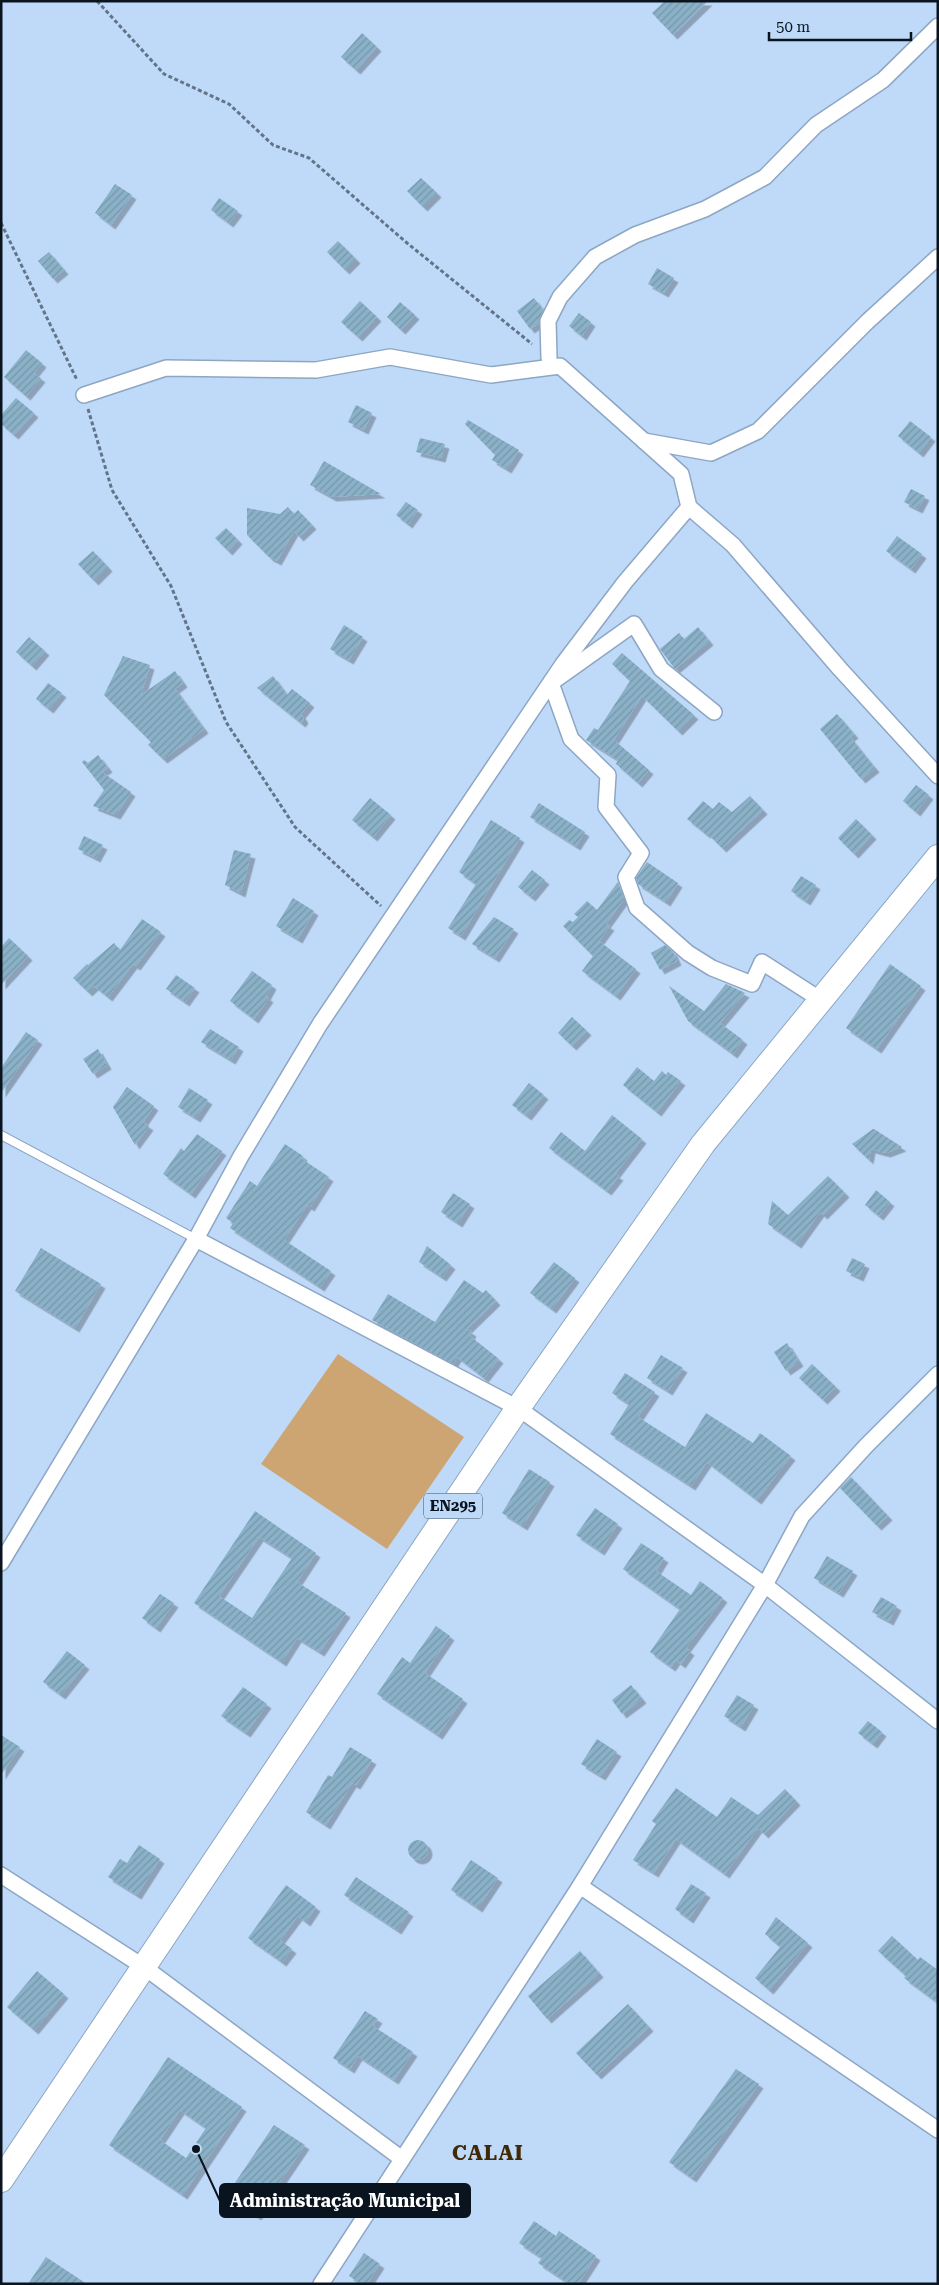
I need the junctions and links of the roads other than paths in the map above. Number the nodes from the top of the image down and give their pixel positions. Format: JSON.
{"nodes":[{"id":1,"x":938,"y":26,"type":"edge"},
{"id":2,"x":938,"y":257,"type":"edge"},
{"id":3,"x":549,"y":358,"type":"road end"},
{"id":4,"x":84,"y":395,"type":"road end"},
{"id":5,"x":644,"y":441,"type":"junction"},
{"id":6,"x":689,"y":506,"type":"junction"},
{"id":7,"x":551,"y":683,"type":"junction"},
{"id":8,"x":714,"y":712,"type":"dead end"},
{"id":9,"x":938,"y":776,"type":"edge"},
{"id":10,"x":938,"y":857,"type":"edge"},
{"id":11,"x":821,"y":1000,"type":"junction"},
{"id":12,"x":1,"y":1135,"type":"edge"},
{"id":13,"x":196,"y":1238,"type":"junction"},
{"id":14,"x":938,"y":1374,"type":"edge"},
{"id":15,"x":518,"y":1408,"type":"junction"},
{"id":16,"x":1,"y":1563,"type":"edge"},
{"id":17,"x":765,"y":1585,"type":"junction"},
{"id":18,"x":938,"y":1721,"type":"edge"},
{"id":19,"x":1,"y":1875,"type":"edge"},
{"id":20,"x":580,"y":1886,"type":"junction"},
{"id":21,"x":144,"y":1967,"type":"junction"},
{"id":22,"x":938,"y":2130,"type":"edge"},
{"id":23,"x":402,"y":2159,"type":"junction"},
{"id":24,"x":1,"y":2180,"type":"edge"},
{"id":25,"x":321,"y":2284,"type":"edge"}],
"edges":[{"from":1,"to":3,"type":"street"},
{"from":2,"to":5,"type":"street"},
{"from":4,"to":5,"type":"street"},
{"from":5,"to":6,"type":"street"},
{"from":6,"to":7,"type":"street"},
{"from":6,"to":9,"type":"street"},
{"from":7,"to":8,"type":"street"},
{"from":7,"to":11,"type":"street"},
{"from":7,"to":13,"type":"street"},
{"from":10,"to":11,"type":"main road","number":"EN295"},
{"from":11,"to":15,"type":"main road","number":"EN295"},
{"from":12,"to":13,"type":"lane"},
{"from":13,"to":15,"type":"street"},
{"from":13,"to":16,"type":"street"},
{"from":14,"to":17,"type":"street"},
{"from":15,"to":17,"type":"street"},
{"from":15,"to":21,"type":"main road","number":"EN295"},
{"from":17,"to":18,"type":"street"},
{"from":17,"to":20,"type":"street"},
{"from":19,"to":21,"type":"street"},
{"from":20,"to":22,"type":"street"},
{"from":20,"to":23,"type":"street"},
{"from":21,"to":23,"type":"street"},
{"from":21,"to":24,"type":"main road","number":"EN295"},
{"from":23,"to":25,"type":"street"}]}
